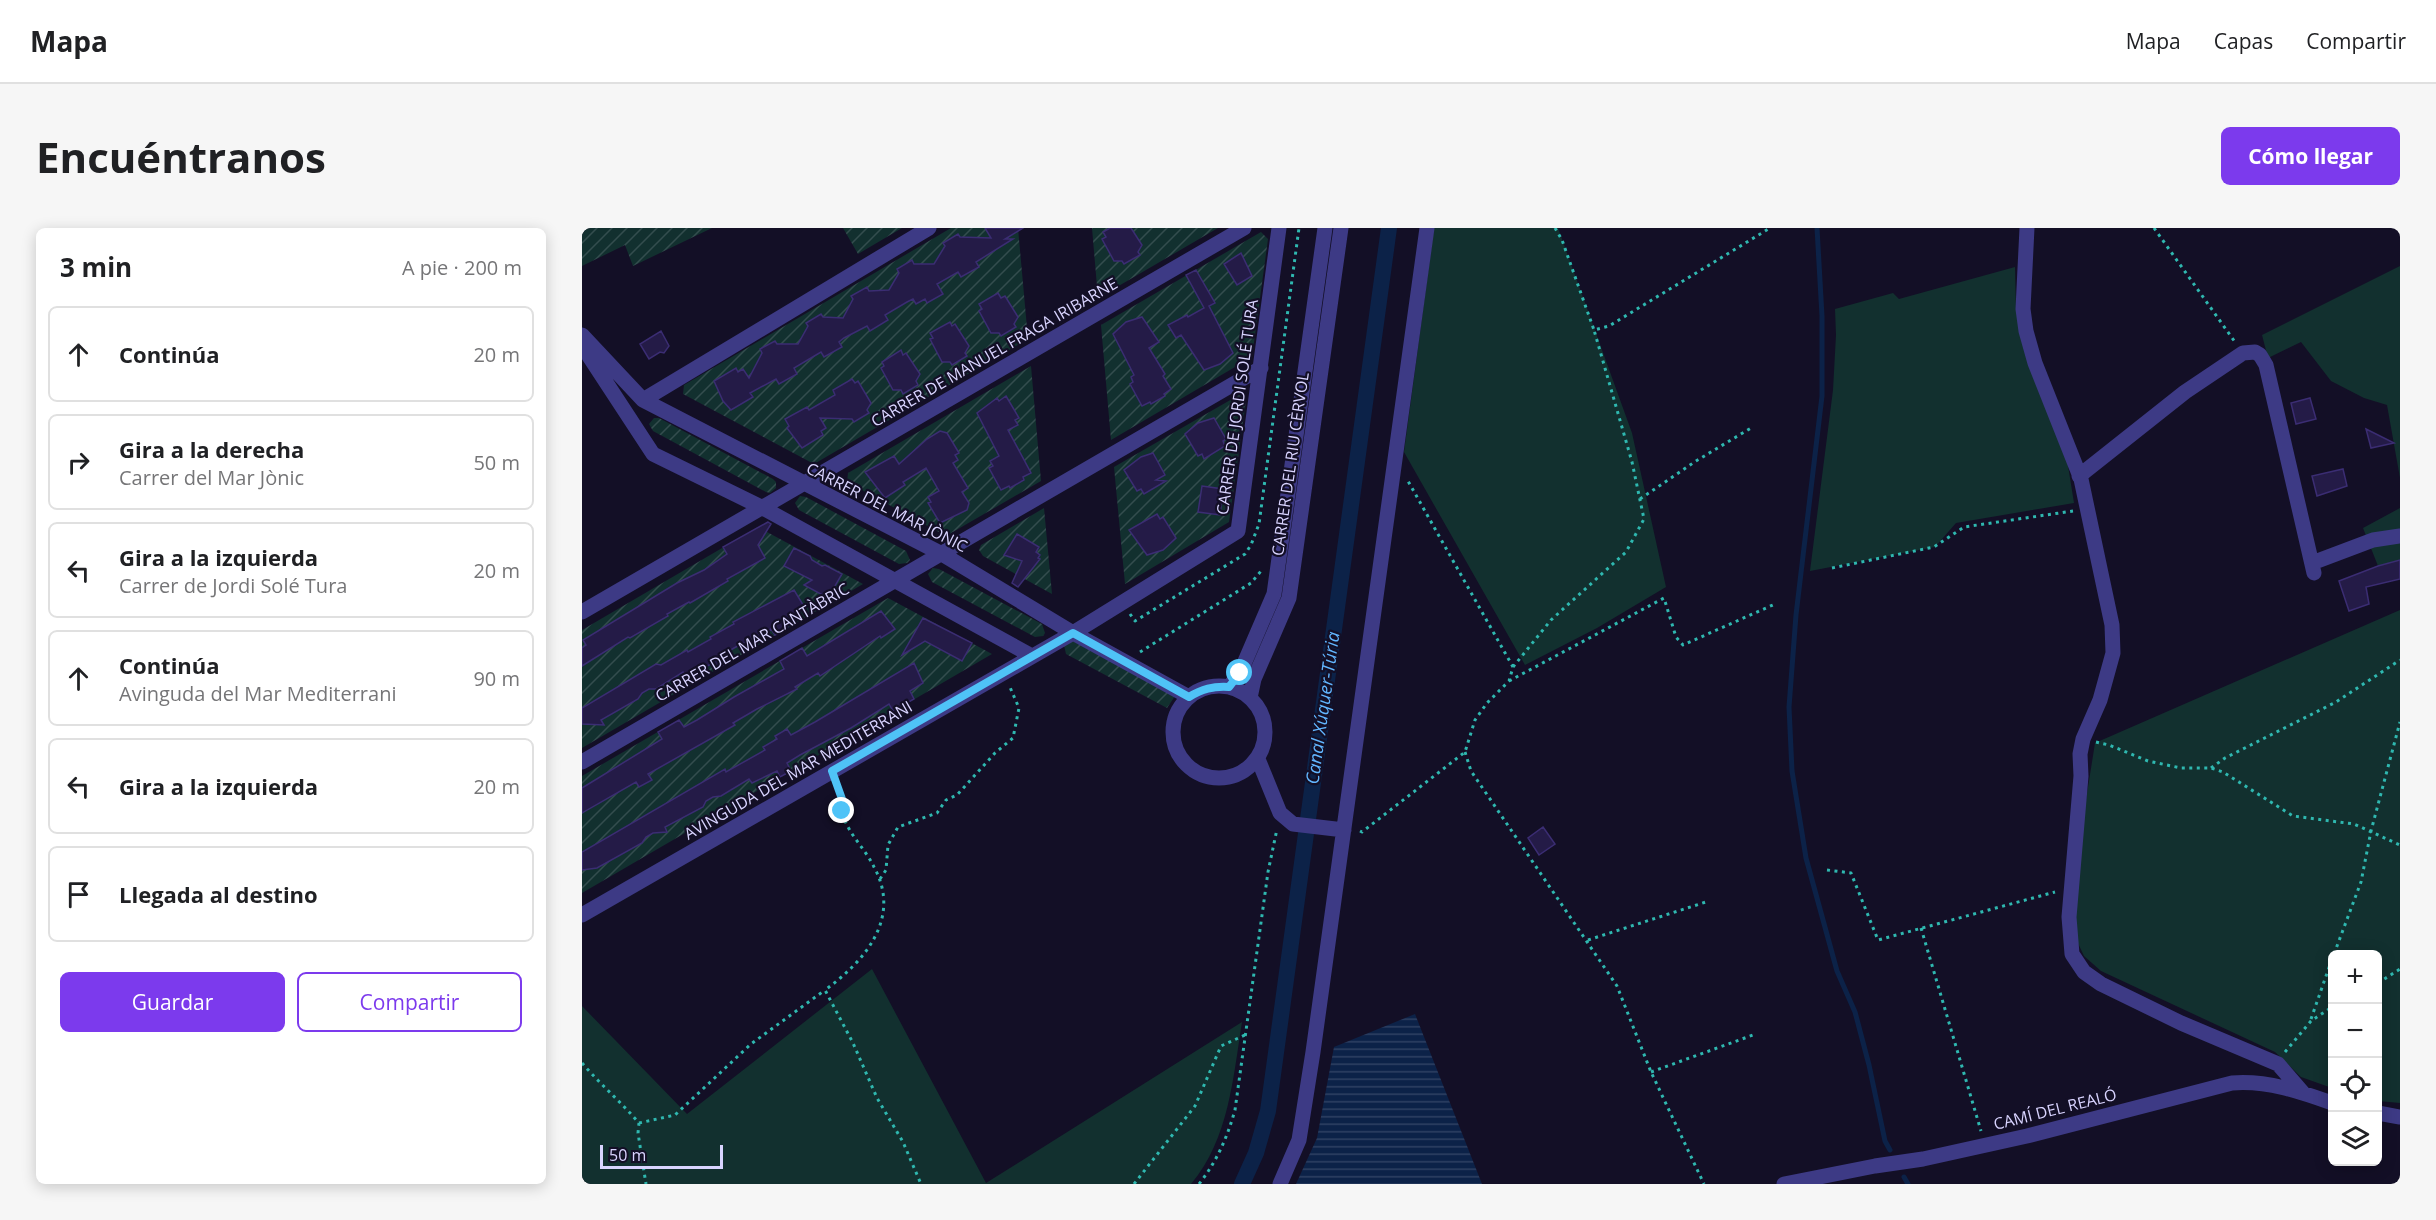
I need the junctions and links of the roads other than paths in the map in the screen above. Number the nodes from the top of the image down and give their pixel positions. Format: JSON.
{"nodes":[{"id":1,"x":929,"y":228,"type":"edge"},
{"id":2,"x":1244,"y":228,"type":"edge"},
{"id":3,"x":1279,"y":228,"type":"edge"},
{"id":4,"x":1325,"y":228,"type":"edge"},
{"id":5,"x":1341,"y":228,"type":"edge"},
{"id":6,"x":1427,"y":228,"type":"edge"},
{"id":7,"x":2027,"y":228,"type":"edge"},
{"id":8,"x":582,"y":335,"type":"edge"},
{"id":9,"x":582,"y":345,"type":"edge"},
{"id":10,"x":1261,"y":368,"type":"junction"},
{"id":11,"x":643,"y":400,"type":"junction"},
{"id":12,"x":2079,"y":476,"type":"junction"},
{"id":13,"x":802,"y":483,"type":"junction"},
{"id":14,"x":761,"y":507,"type":"junction"},
{"id":15,"x":2400,"y":536,"type":"edge"},
{"id":16,"x":942,"y":554,"type":"junction"},
{"id":17,"x":895,"y":579,"type":"junction"},
{"id":18,"x":582,"y":612,"type":"edge"},
{"id":19,"x":1073,"y":633,"type":"junction"},
{"id":20,"x":1032,"y":656,"type":"junction"},
{"id":21,"x":1229,"y":687,"type":"junction"},
{"id":22,"x":1189,"y":697,"type":"junction"},
{"id":23,"x":1250,"y":698,"type":"junction"},
{"id":24,"x":1258,"y":759,"type":"junction"},
{"id":25,"x":582,"y":762,"type":"edge"},
{"id":26,"x":1337,"y":830,"type":"junction"},
{"id":27,"x":582,"y":915,"type":"edge"},
{"id":28,"x":2303,"y":1093,"type":"junction"},
{"id":29,"x":2328,"y":1102,"type":"edge"},
{"id":30,"x":2382,"y":1114,"type":"edge"},
{"id":31,"x":2400,"y":1117,"type":"edge"},
{"id":32,"x":1280,"y":1184,"type":"edge"},
{"id":33,"x":1784,"y":1184,"type":"edge"}],
"edges":[{"from":1,"to":11,"type":"street"},
{"from":2,"to":13,"type":"street","name":"CARRER DE MANUEL FRAGA IRIBARNE"},
{"from":3,"to":10,"type":"street","name":"CARRER DE JORDI SOLÉ TURA"},
{"from":4,"to":21,"type":"street","name":"CARRER DEL RIU CÈRVOL"},
{"from":5,"to":23,"type":"street","name":"CARRER DEL RIU CÈRVOL"},
{"from":6,"to":26,"type":"street"},
{"from":7,"to":12,"type":"street"},
{"from":8,"to":11,"type":"street","name":"CARRER DEL MAR JÒNIC"},
{"from":9,"to":14,"type":"street"},
{"from":10,"to":16,"type":"street","name":"CARRER DEL MAR CANTÀBRIC"},
{"from":10,"to":19,"type":"street","name":"CARRER DE JORDI SOLÉ TURA"},
{"from":11,"to":13,"type":"street","name":"CARRER DEL MAR JÒNIC"},
{"from":12,"to":15,"type":"street"},
{"from":12,"to":28,"type":"street"},
{"from":13,"to":14,"type":"street","name":"CARRER DE MANUEL FRAGA IRIBARNE"},
{"from":13,"to":16,"type":"street","name":"CARRER DEL MAR JÒNIC"},
{"from":14,"to":17,"type":"street"},
{"from":14,"to":18,"type":"street","name":"CARRER DE MANUEL FRAGA IRIBARNE"},
{"from":16,"to":17,"type":"street","name":"CARRER DEL MAR CANTÀBRIC"},
{"from":16,"to":19,"type":"street","name":"CARRER DEL MAR JÒNIC"},
{"from":17,"to":20,"type":"street"},
{"from":17,"to":25,"type":"street","name":"CARRER DEL MAR CANTÀBRIC"},
{"from":19,"to":20,"type":"street","name":"CARRER DE JORDI SOLÉ TURA"},
{"from":19,"to":22,"type":"street","name":"CARRER DEL MAR JÒNIC"},
{"from":20,"to":27,"type":"street","name":"AVINGUDA DEL MAR MEDITERRANI"},
{"from":21,"to":22,"type":"street"},
{"from":21,"to":23,"type":"street"},
{"from":22,"to":24,"type":"street"},
{"from":23,"to":24,"type":"street"},
{"from":24,"to":26,"type":"street"},
{"from":26,"to":32,"type":"street"},
{"from":28,"to":29,"type":"street","name":"CAMÍ DEL REALÓ"},
{"from":28,"to":33,"type":"street","name":"CAMÍ DEL REALÓ"},
{"from":30,"to":31,"type":"street"}]}
